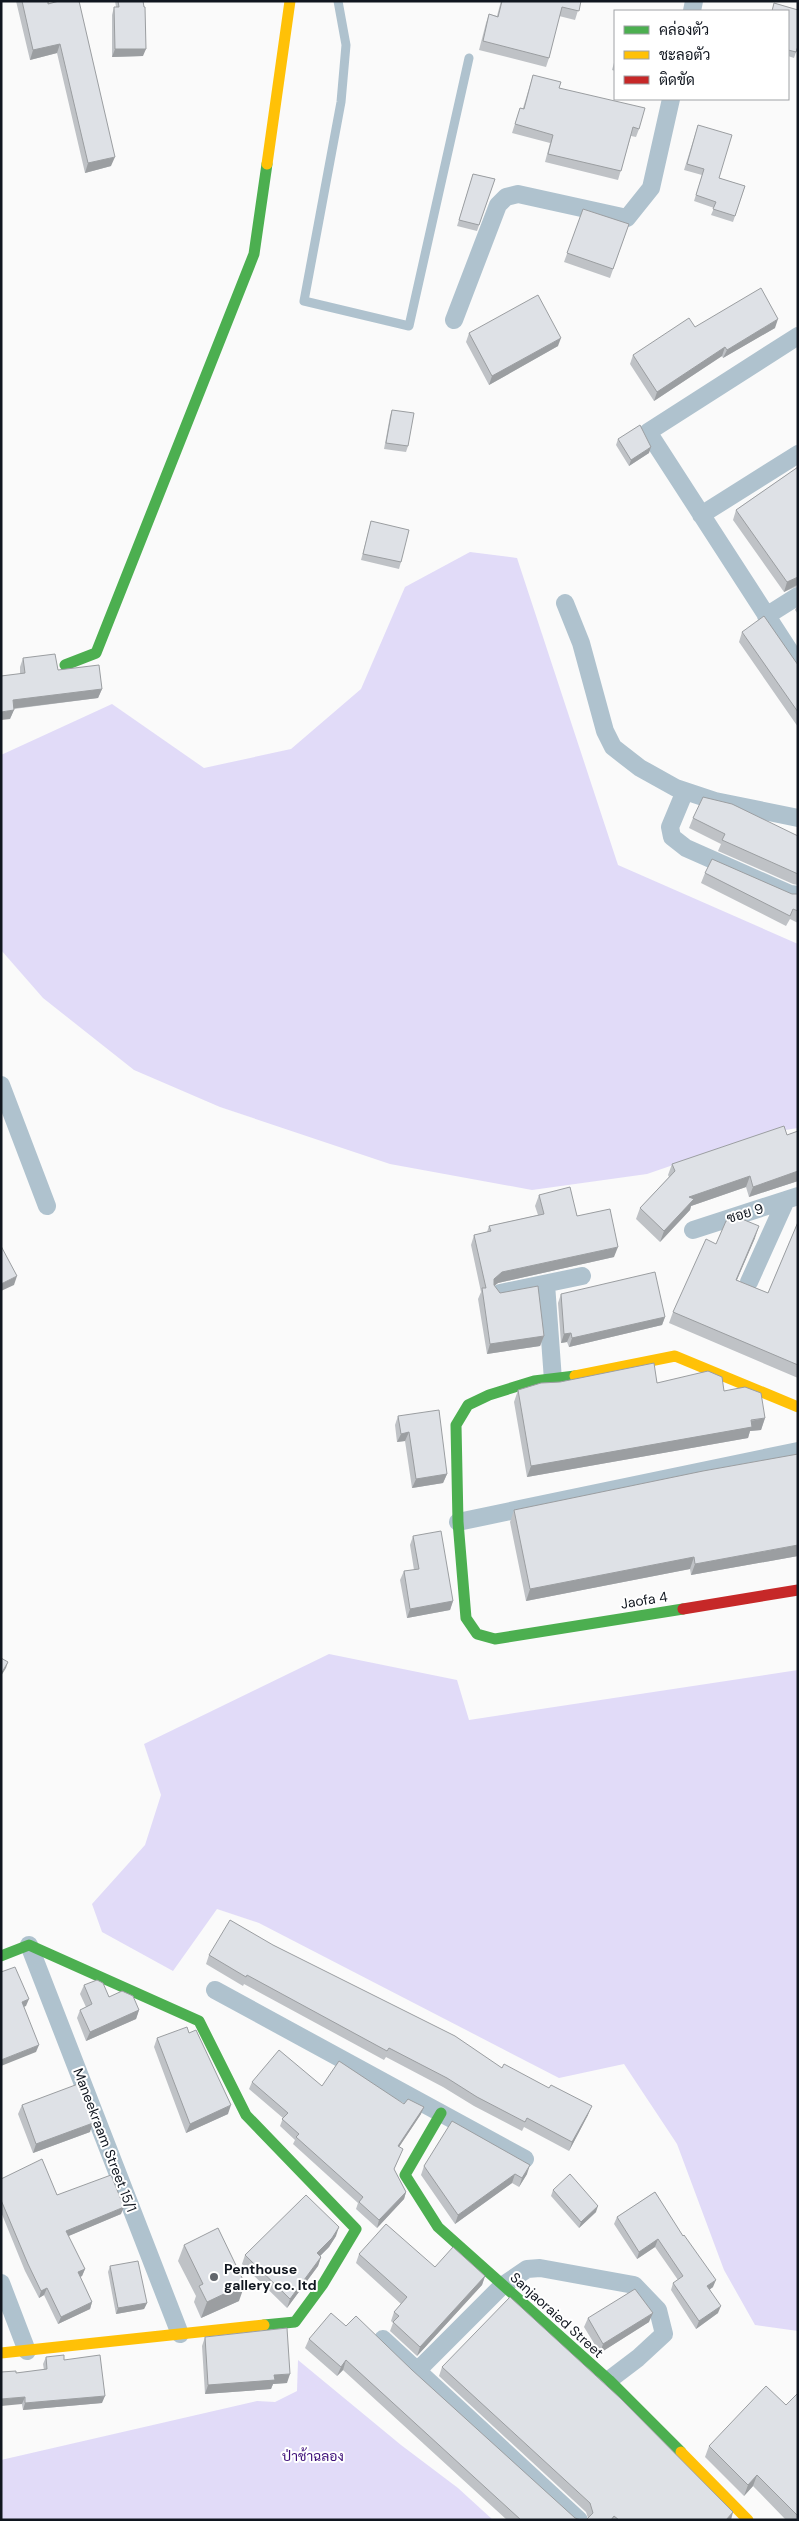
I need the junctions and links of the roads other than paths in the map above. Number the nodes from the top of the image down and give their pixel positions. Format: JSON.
{"nodes":[{"id":1,"x":290,"y":1,"type":"edge"},
{"id":2,"x":338,"y":1,"type":"edge"},
{"id":3,"x":469,"y":58,"type":"dead end"},
{"id":4,"x":671,"y":100,"type":"edge"},
{"id":5,"x":454,"y":320,"type":"dead end"},
{"id":6,"x":798,"y":336,"type":"edge"},
{"id":7,"x":798,"y":454,"type":"edge"},
{"id":8,"x":701,"y":516,"type":"junction"},
{"id":9,"x":798,"y":596,"type":"edge"},
{"id":10,"x":565,"y":603,"type":"dead end"},
{"id":11,"x":766,"y":616,"type":"junction"},
{"id":12,"x":798,"y":664,"type":"edge"},
{"id":13,"x":65,"y":665,"type":"dead end"},
{"id":14,"x":685,"y":791,"type":"junction"},
{"id":15,"x":798,"y":818,"type":"edge"},
{"id":16,"x":798,"y":894,"type":"edge"},
{"id":17,"x":1,"y":1086,"type":"edge"},
{"id":18,"x":792,"y":1198,"type":"edge"},
{"id":19,"x":47,"y":1206,"type":"dead end"},
{"id":20,"x":692,"y":1230,"type":"dead end"},
{"id":21,"x":582,"y":1276,"type":"dead end"},
{"id":22,"x":749,"y":1282,"type":"dead end"},
{"id":23,"x":546,"y":1284,"type":"junction"},
{"id":24,"x":500,"y":1293,"type":"edge"},
{"id":25,"x":553,"y":1380,"type":"junction"},
{"id":26,"x":798,"y":1407,"type":"edge"},
{"id":27,"x":798,"y":1451,"type":"edge"},
{"id":28,"x":458,"y":1522,"type":"junction"},
{"id":29,"x":798,"y":1590,"type":"edge"},
{"id":30,"x":29,"y":1945,"type":"junction"},
{"id":31,"x":1,"y":1956,"type":"edge"},
{"id":32,"x":215,"y":1990,"type":"dead end"},
{"id":33,"x":440,"y":2113,"type":"junction"},
{"id":34,"x":525,"y":2159,"type":"dead end"},
{"id":35,"x":1,"y":2283,"type":"edge"},
{"id":36,"x":502,"y":2286,"type":"junction"},
{"id":37,"x":180,"y":2334,"type":"junction"},
{"id":38,"x":383,"y":2340,"type":"edge"},
{"id":39,"x":27,"y":2350,"type":"junction"},
{"id":40,"x":1,"y":2353,"type":"edge"},
{"id":41,"x":416,"y":2372,"type":"junction"},
{"id":42,"x":609,"y":2380,"type":"junction"},
{"id":43,"x":580,"y":2520,"type":"edge"},
{"id":44,"x":748,"y":2520,"type":"edge"}],
"edges":[{"from":1,"to":13,"type":"street"},
{"from":2,"to":3,"type":"lane"},
{"from":4,"to":5,"type":"street"},
{"from":6,"to":8,"type":"street"},
{"from":7,"to":8,"type":"street"},
{"from":8,"to":11,"type":"street"},
{"from":9,"to":11,"type":"street"},
{"from":10,"to":14,"type":"street"},
{"from":11,"to":12,"type":"street"},
{"from":14,"to":15,"type":"street"},
{"from":14,"to":16,"type":"street"},
{"from":17,"to":19,"type":"street"},
{"from":18,"to":20,"type":"street","name":"ซอย 9"},
{"from":18,"to":22,"type":"street"},
{"from":21,"to":23,"type":"street"},
{"from":23,"to":24,"type":"street"},
{"from":23,"to":25,"type":"street"},
{"from":25,"to":26,"type":"street"},
{"from":25,"to":28,"type":"street"},
{"from":27,"to":28,"type":"street"},
{"from":28,"to":29,"type":"street","name":"Jaofa 4"},
{"from":30,"to":31,"type":"street"},
{"from":30,"to":37,"type":"street","name":"Maneekraam Street 15/1"},
{"from":30,"to":37,"type":"street"},
{"from":32,"to":33,"type":"street"},
{"from":33,"to":34,"type":"street"},
{"from":33,"to":36,"type":"street","name":"Sanjaoraied Street"},
{"from":35,"to":39,"type":"street"},
{"from":36,"to":41,"type":"street"},
{"from":36,"to":42,"type":"street","name":"Sanjaoraied Street"},
{"from":36,"to":42,"type":"street"},
{"from":37,"to":39,"type":"street"},
{"from":38,"to":41,"type":"street"},
{"from":39,"to":40,"type":"street"},
{"from":41,"to":43,"type":"street"},
{"from":42,"to":44,"type":"street","name":"Sanjaoraied Street"}]}
